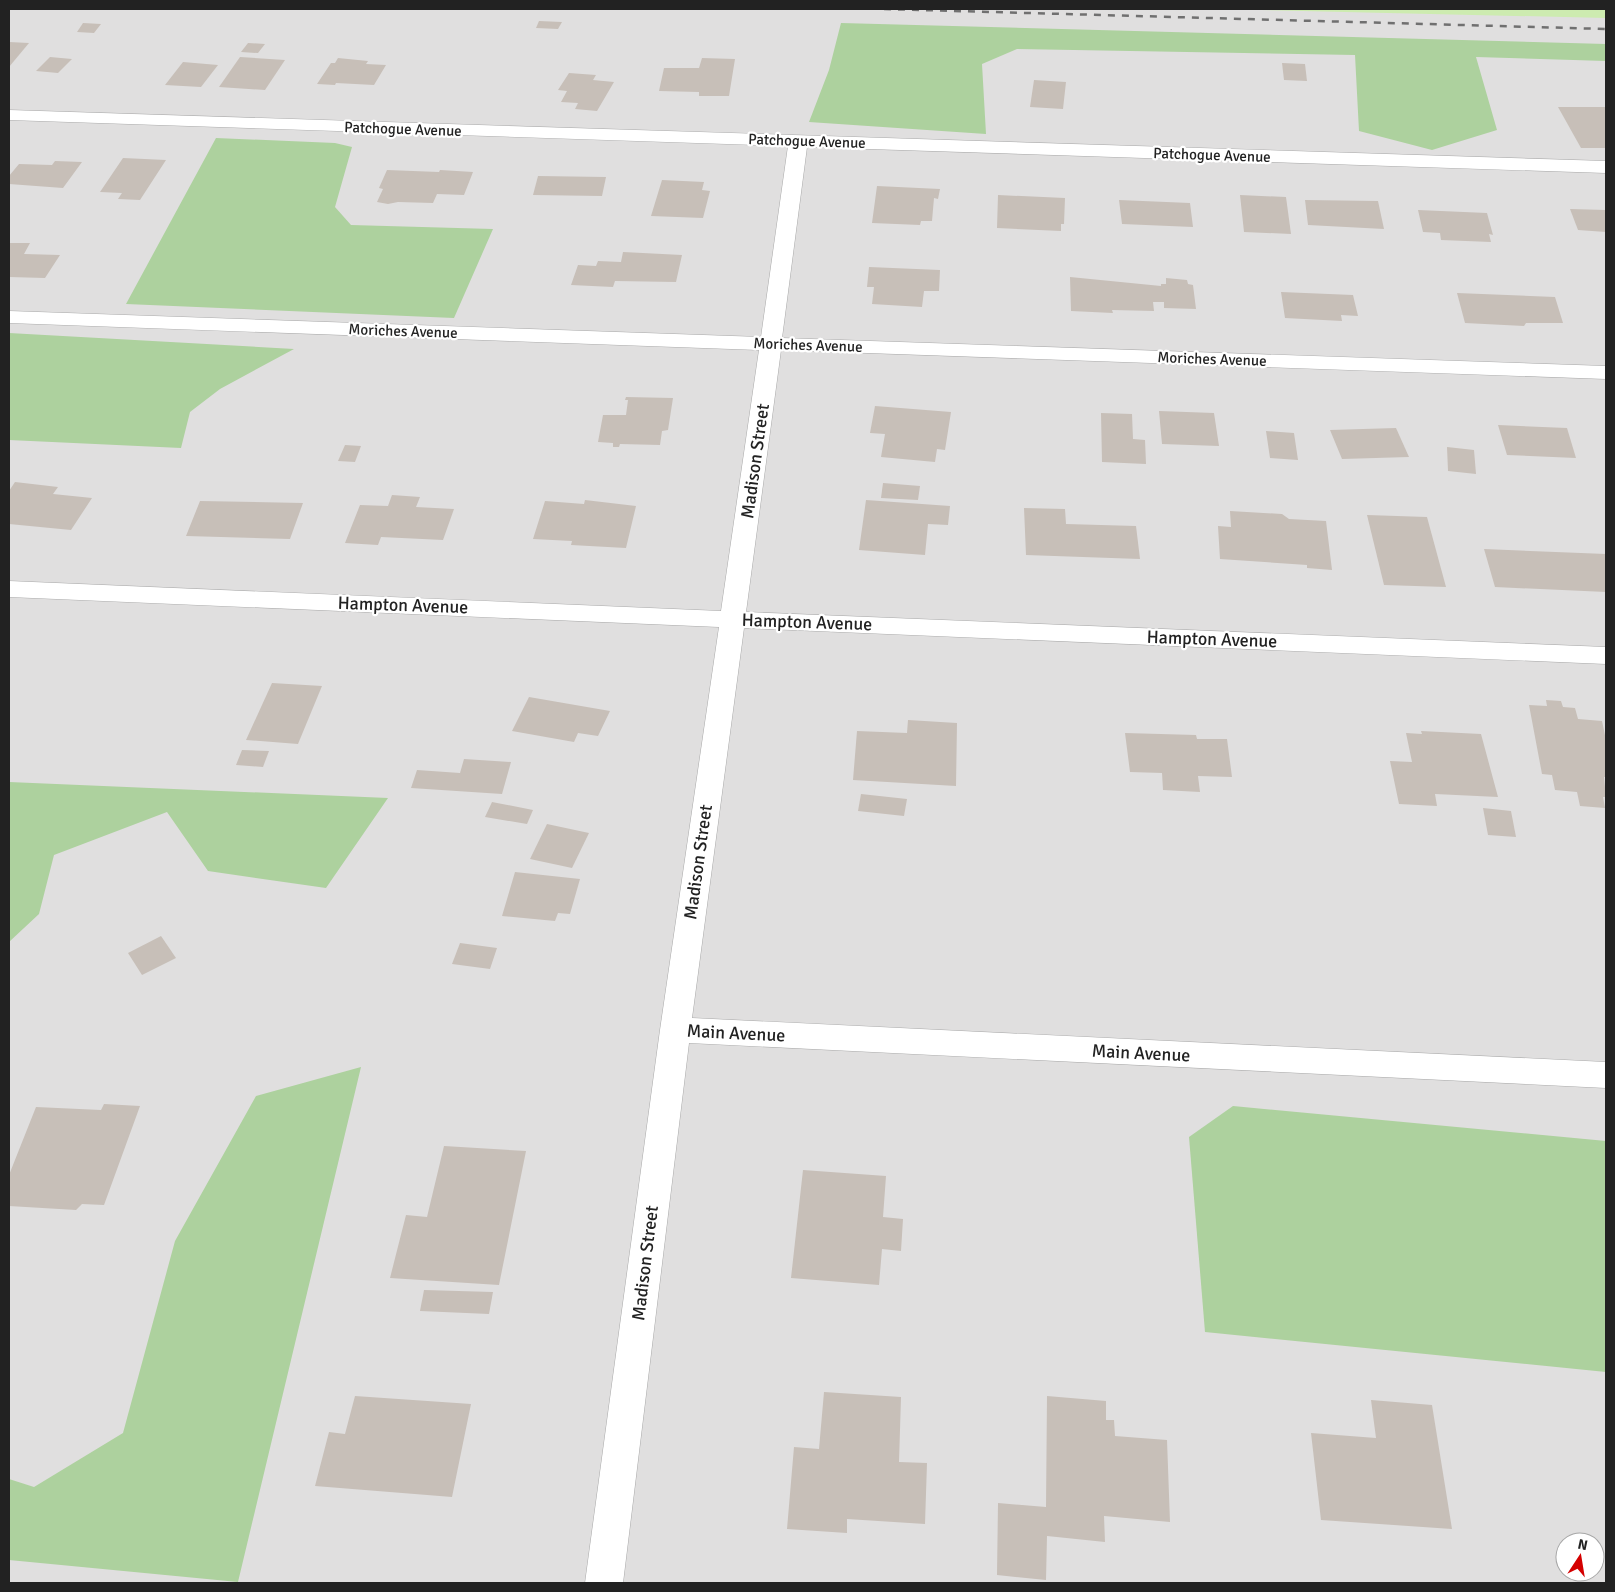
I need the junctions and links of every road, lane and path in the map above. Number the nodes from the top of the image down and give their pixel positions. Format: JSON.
{"nodes":[{"id":1,"x":9,"y":115,"type":"edge"},
{"id":2,"x":798,"y":141,"type":"junction"},
{"id":3,"x":1606,"y":167,"type":"edge"},
{"id":4,"x":9,"y":318,"type":"edge"},
{"id":5,"x":771,"y":343,"type":"junction"},
{"id":6,"x":1606,"y":373,"type":"edge"},
{"id":7,"x":9,"y":589,"type":"edge"},
{"id":8,"x":732,"y":619,"type":"junction"},
{"id":9,"x":1606,"y":656,"type":"edge"},
{"id":10,"x":675,"y":1030,"type":"junction"},
{"id":11,"x":1606,"y":1076,"type":"edge"},
{"id":12,"x":604,"y":1583,"type":"edge"}],
"edges":[{"from":1,"to":2,"type":"street","name":"Patchogue Avenue"},
{"from":2,"to":3,"type":"street","name":"Patchogue Avenue"},
{"from":2,"to":5,"type":"street","name":"Madison Street"},
{"from":4,"to":5,"type":"street","name":"Moriches Avenue"},
{"from":5,"to":6,"type":"street","name":"Moriches Avenue"},
{"from":5,"to":8,"type":"street","name":"Madison Street"},
{"from":7,"to":8,"type":"street","name":"Hampton Avenue"},
{"from":8,"to":9,"type":"street","name":"Hampton Avenue"},
{"from":8,"to":10,"type":"street","name":"Madison Street"},
{"from":10,"to":11,"type":"street","name":"Main Avenue"},
{"from":10,"to":12,"type":"street","name":"Madison Street"}]}
